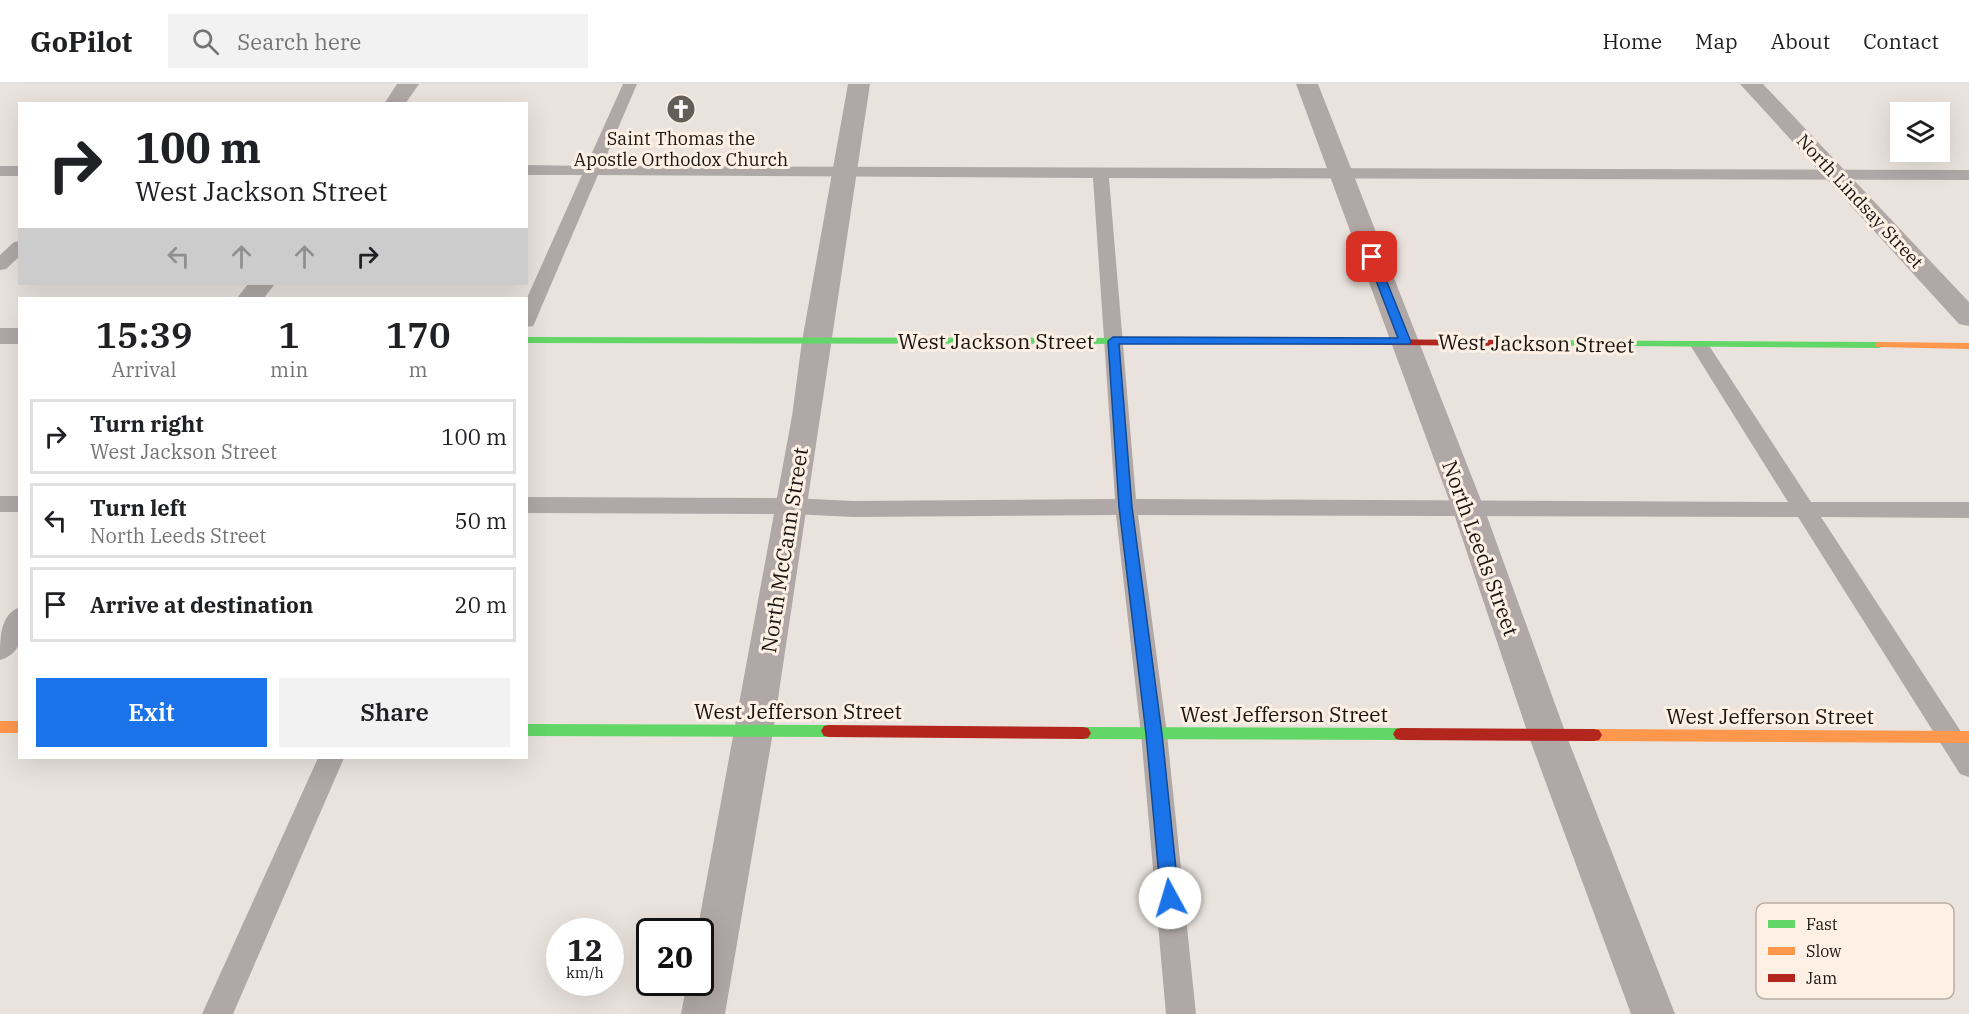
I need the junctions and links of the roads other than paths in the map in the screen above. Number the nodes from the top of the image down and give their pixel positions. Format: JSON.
{"nodes":[{"id":1,"x":408,"y":84,"type":"edge"},
{"id":2,"x":630,"y":84,"type":"edge"},
{"id":3,"x":859,"y":84,"type":"edge"},
{"id":4,"x":1307,"y":84,"type":"edge"},
{"id":5,"x":1751,"y":84,"type":"edge"},
{"id":6,"x":395,"y":102,"type":"edge"},
{"id":7,"x":595,"y":169,"type":"junction"},
{"id":8,"x":528,"y":170,"type":"edge"},
{"id":9,"x":0,"y":171,"type":"edge"},
{"id":10,"x":18,"y":171,"type":"edge"},
{"id":11,"x":845,"y":173,"type":"junction"},
{"id":12,"x":1339,"y":173,"type":"junction"},
{"id":13,"x":1101,"y":174,"type":"junction"},
{"id":14,"x":1834,"y":174,"type":"junction"},
{"id":15,"x":1969,"y":175,"type":"edge"},
{"id":16,"x":18,"y":248,"type":"edge"},
{"id":17,"x":0,"y":265,"type":"edge"},
{"id":18,"x":260,"y":285,"type":"edge"},
{"id":19,"x":251,"y":297,"type":"edge"},
{"id":20,"x":528,"y":318,"type":"edge"},
{"id":21,"x":1969,"y":318,"type":"edge"},
{"id":22,"x":0,"y":336,"type":"edge"},
{"id":23,"x":18,"y":336,"type":"edge"},
{"id":24,"x":528,"y":340,"type":"edge"},
{"id":25,"x":816,"y":341,"type":"junction"},
{"id":26,"x":1113,"y":341,"type":"junction"},
{"id":27,"x":1405,"y":342,"type":"junction"},
{"id":28,"x":1699,"y":345,"type":"junction"},
{"id":29,"x":1969,"y":346,"type":"edge"},
{"id":30,"x":0,"y":504,"type":"edge"},
{"id":31,"x":18,"y":504,"type":"edge"},
{"id":32,"x":528,"y":505,"type":"edge"},
{"id":33,"x":792,"y":506,"type":"junction"},
{"id":34,"x":1126,"y":507,"type":"junction"},
{"id":35,"x":1468,"y":508,"type":"junction"},
{"id":36,"x":1807,"y":510,"type":"junction"},
{"id":37,"x":1969,"y":510,"type":"edge"},
{"id":38,"x":18,"y":623,"type":"edge"},
{"id":39,"x":0,"y":646,"type":"edge"},
{"id":40,"x":0,"y":727,"type":"edge"},
{"id":41,"x":18,"y":727,"type":"edge"},
{"id":42,"x":528,"y":730,"type":"edge"},
{"id":43,"x":754,"y":732,"type":"junction"},
{"id":44,"x":1154,"y":734,"type":"junction"},
{"id":45,"x":1548,"y":737,"type":"junction"},
{"id":46,"x":1959,"y":737,"type":"edge"},
{"id":47,"x":331,"y":759,"type":"edge"},
{"id":48,"x":1969,"y":766,"type":"edge"},
{"id":49,"x":217,"y":1014,"type":"edge"},
{"id":50,"x":703,"y":1014,"type":"edge"},
{"id":51,"x":1181,"y":1014,"type":"edge"},
{"id":52,"x":1653,"y":1014,"type":"edge"}],
"edges":[{"from":1,"to":6,"type":"street"},
{"from":2,"to":7,"type":"lane"},
{"from":3,"to":11,"type":"street","name":"North McCann Street"},
{"from":4,"to":12,"type":"street","name":"North Leeds Street"},
{"from":5,"to":14,"type":"street","name":"North Lindsay Street"},
{"from":7,"to":8,"type":"lane"},
{"from":7,"to":11,"type":"lane"},
{"from":7,"to":20,"type":"lane"},
{"from":9,"to":10,"type":"lane"},
{"from":11,"to":13,"type":"lane"},
{"from":11,"to":25,"type":"street","name":"North McCann Street"},
{"from":12,"to":13,"type":"lane"},
{"from":12,"to":14,"type":"lane"},
{"from":12,"to":27,"type":"street","name":"North Leeds Street"},
{"from":13,"to":26,"type":"lane"},
{"from":14,"to":15,"type":"lane"},
{"from":14,"to":21,"type":"street","name":"North Lindsay Street"},
{"from":16,"to":17,"type":"lane"},
{"from":18,"to":19,"type":"street"},
{"from":22,"to":23,"type":"street"},
{"from":24,"to":25,"type":"street","name":"West Jackson Street"},
{"from":25,"to":26,"type":"street","name":"West Jackson Street"},
{"from":25,"to":33,"type":"street","name":"North McCann Street"},
{"from":26,"to":27,"type":"street","name":"West Jackson Street"},
{"from":26,"to":34,"type":"lane"},
{"from":27,"to":28,"type":"street","name":"West Jackson Street"},
{"from":27,"to":35,"type":"street","name":"North Leeds Street"},
{"from":28,"to":29,"type":"street","name":"West Jackson Street"},
{"from":28,"to":36,"type":"lane"},
{"from":30,"to":31,"type":"lane"},
{"from":32,"to":33,"type":"lane"},
{"from":33,"to":34,"type":"lane"},
{"from":33,"to":43,"type":"street","name":"North McCann Street"},
{"from":34,"to":35,"type":"lane"},
{"from":34,"to":44,"type":"lane"},
{"from":35,"to":36,"type":"lane"},
{"from":35,"to":45,"type":"street","name":"North Leeds Street"},
{"from":36,"to":37,"type":"lane"},
{"from":36,"to":46,"type":"lane"},
{"from":38,"to":39,"type":"street"},
{"from":40,"to":41,"type":"street"},
{"from":42,"to":43,"type":"street","name":"West Jefferson Street"},
{"from":43,"to":44,"type":"street","name":"West Jefferson Street"},
{"from":43,"to":50,"type":"street","name":"North McCann Street"},
{"from":44,"to":45,"type":"street","name":"West Jefferson Street"},
{"from":44,"to":51,"type":"lane"},
{"from":45,"to":46,"type":"street","name":"West Jefferson Street"},
{"from":45,"to":52,"type":"street","name":"North Leeds Street"},
{"from":46,"to":48,"type":"lane"},
{"from":47,"to":49,"type":"lane"}]}
